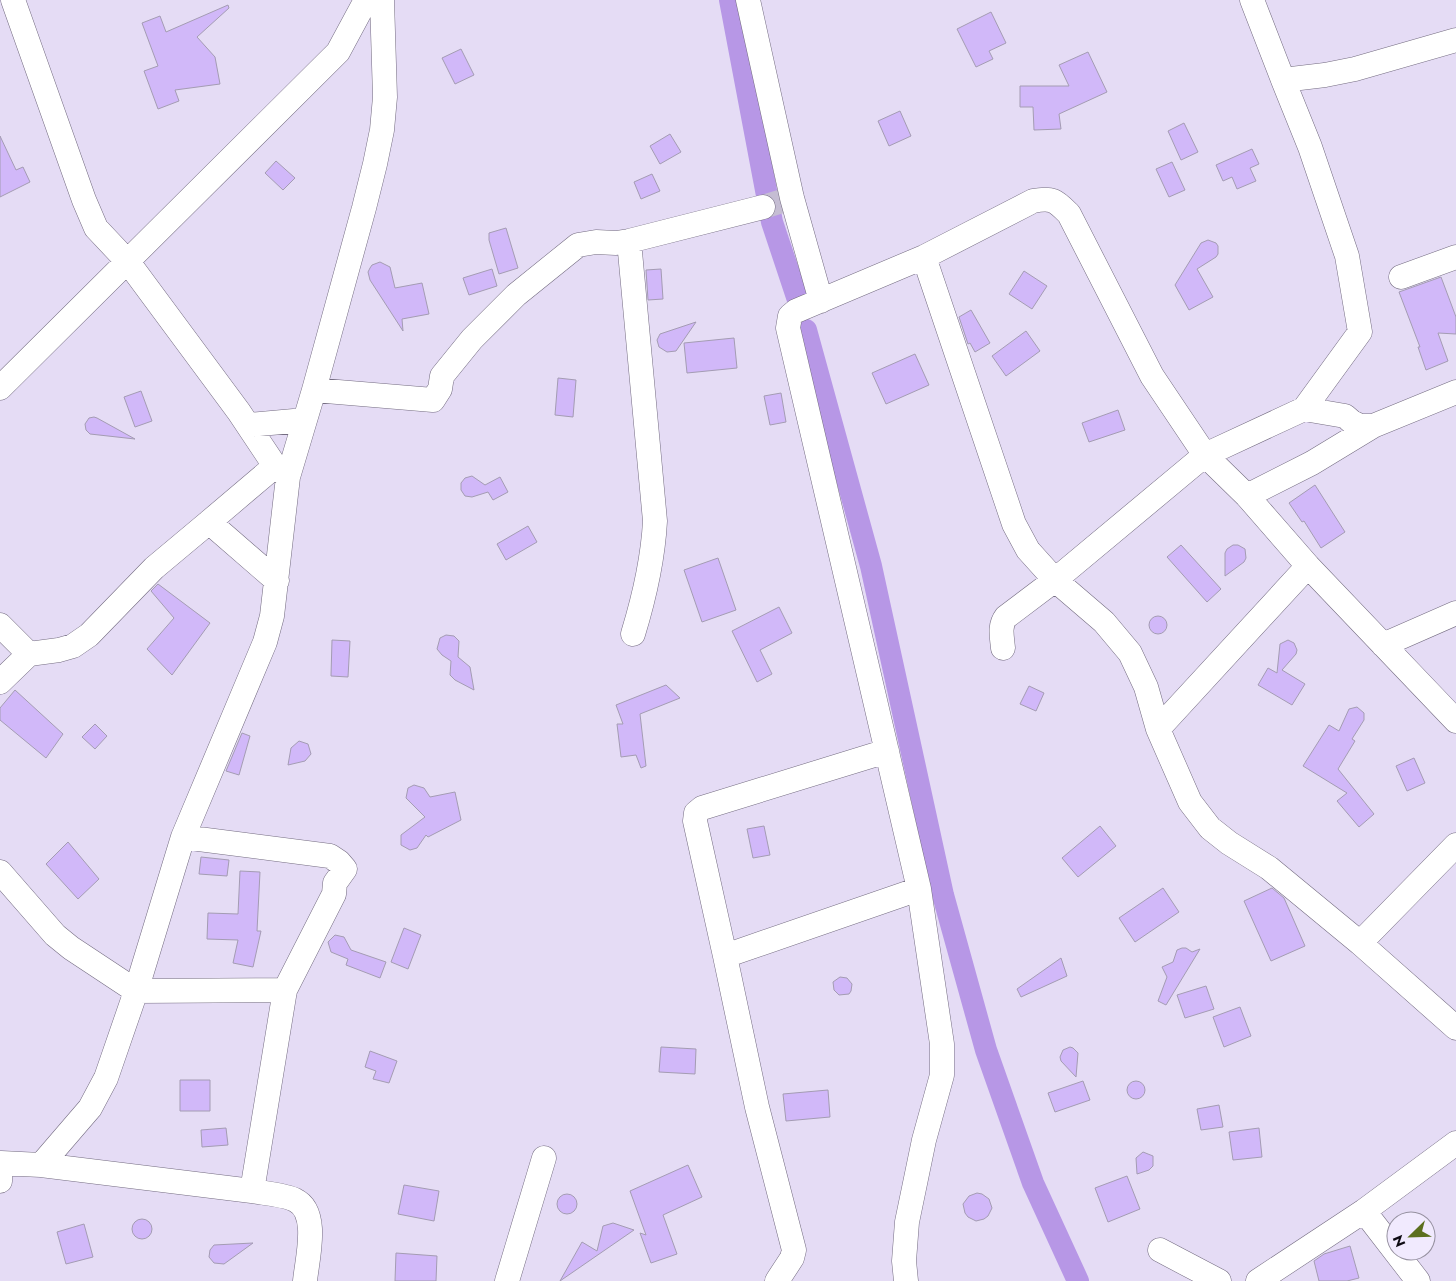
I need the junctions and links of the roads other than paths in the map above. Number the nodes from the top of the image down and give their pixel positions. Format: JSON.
{"nodes":[{"id":1,"x":14,"y":0,"type":"edge"},
{"id":2,"x":366,"y":0,"type":"edge"},
{"id":3,"x":382,"y":0,"type":"edge"},
{"id":4,"x":748,"y":0,"type":"edge"},
{"id":5,"x":1252,"y":0,"type":"edge"},
{"id":6,"x":1456,"y":40,"type":"edge"},
{"id":7,"x":1283,"y":80,"type":"junction"},
{"id":8,"x":763,"y":207,"type":"tunnel mouth"},
{"id":9,"x":629,"y":241,"type":"junction"},
{"id":10,"x":1456,"y":257,"type":"edge"},
{"id":11,"x":924,"y":258,"type":"junction"},
{"id":12,"x":128,"y":262,"type":"junction"},
{"id":13,"x":1401,"y":277,"type":"dead end"},
{"id":14,"x":821,"y":301,"type":"junction"},
{"id":15,"x":0,"y":388,"type":"edge"},
{"id":16,"x":314,"y":390,"type":"junction"},
{"id":17,"x":1456,"y":392,"type":"edge"},
{"id":18,"x":1304,"y":408,"type":"junction"},
{"id":19,"x":305,"y":420,"type":"junction"},
{"id":20,"x":248,"y":425,"type":"junction"},
{"id":21,"x":1374,"y":426,"type":"junction"},
{"id":22,"x":1205,"y":456,"type":"junction"},
{"id":23,"x":282,"y":472,"type":"junction"},
{"id":24,"x":1247,"y":496,"type":"junction"},
{"id":25,"x":209,"y":522,"type":"junction"},
{"id":26,"x":1308,"y":566,"type":"junction"},
{"id":27,"x":1055,"y":580,"type":"junction"},
{"id":28,"x":277,"y":581,"type":"junction"},
{"id":29,"x":1456,"y":613,"type":"edge"},
{"id":30,"x":0,"y":625,"type":"edge"},
{"id":31,"x":633,"y":634,"type":"dead end"},
{"id":32,"x":1383,"y":644,"type":"junction"},
{"id":33,"x":1003,"y":648,"type":"dead end"},
{"id":34,"x":29,"y":654,"type":"junction"},
{"id":35,"x":0,"y":682,"type":"edge"},
{"id":36,"x":1456,"y":721,"type":"edge"},
{"id":37,"x":1158,"y":729,"type":"junction"},
{"id":38,"x":887,"y":752,"type":"junction"},
{"id":39,"x":183,"y":837,"type":"junction"},
{"id":40,"x":1456,"y":845,"type":"edge"},
{"id":41,"x":0,"y":872,"type":"edge"},
{"id":42,"x":919,"y":889,"type":"junction"},
{"id":43,"x":1360,"y":943,"type":"junction"},
{"id":44,"x":726,"y":956,"type":"junction"},
{"id":45,"x":285,"y":990,"type":"junction"},
{"id":46,"x":136,"y":991,"type":"junction"},
{"id":47,"x":1456,"y":1028,"type":"edge"},
{"id":48,"x":1456,"y":1143,"type":"edge"},
{"id":49,"x":544,"y":1158,"type":"dead end"},
{"id":50,"x":0,"y":1164,"type":"edge"},
{"id":51,"x":42,"y":1165,"type":"junction"},
{"id":52,"x":252,"y":1191,"type":"junction"},
{"id":53,"x":1364,"y":1211,"type":"junction"},
{"id":54,"x":1160,"y":1250,"type":"dead end"},
{"id":55,"x":305,"y":1281,"type":"edge"},
{"id":56,"x":507,"y":1281,"type":"edge"},
{"id":57,"x":777,"y":1281,"type":"edge"},
{"id":58,"x":906,"y":1281,"type":"edge"},
{"id":59,"x":1219,"y":1281,"type":"edge"},
{"id":60,"x":1258,"y":1281,"type":"edge"},
{"id":61,"x":1418,"y":1281,"type":"edge"}],
"edges":[{"from":1,"to":12,"type":"street"},
{"from":2,"to":12,"type":"street"},
{"from":3,"to":16,"type":"street"},
{"from":4,"to":14,"type":"street"},
{"from":5,"to":7,"type":"street"},
{"from":6,"to":7,"type":"street"},
{"from":7,"to":18,"type":"street"},
{"from":8,"to":9,"type":"street"},
{"from":9,"to":16,"type":"street"},
{"from":9,"to":31,"type":"street"},
{"from":10,"to":13,"type":"street"},
{"from":11,"to":14,"type":"street"},
{"from":11,"to":22,"type":"street"},
{"from":11,"to":27,"type":"street"},
{"from":12,"to":15,"type":"street"},
{"from":12,"to":20,"type":"street"},
{"from":14,"to":38,"type":"street"},
{"from":16,"to":19,"type":"street"},
{"from":17,"to":21,"type":"street"},
{"from":18,"to":21,"type":"street"},
{"from":18,"to":22,"type":"street"},
{"from":19,"to":20,"type":"street"},
{"from":19,"to":23,"type":"street"},
{"from":20,"to":23,"type":"street"},
{"from":21,"to":24,"type":"street"},
{"from":22,"to":24,"type":"street"},
{"from":22,"to":27,"type":"street"},
{"from":23,"to":25,"type":"street"},
{"from":23,"to":28,"type":"street"},
{"from":24,"to":26,"type":"street"},
{"from":25,"to":28,"type":"street"},
{"from":25,"to":34,"type":"street"},
{"from":26,"to":32,"type":"street"},
{"from":26,"to":37,"type":"street"},
{"from":27,"to":33,"type":"street"},
{"from":27,"to":37,"type":"street"},
{"from":28,"to":39,"type":"street"},
{"from":29,"to":32,"type":"street"},
{"from":30,"to":34,"type":"street"},
{"from":32,"to":36,"type":"street"},
{"from":34,"to":35,"type":"street"},
{"from":37,"to":43,"type":"street"},
{"from":38,"to":42,"type":"street"},
{"from":38,"to":44,"type":"street"},
{"from":39,"to":45,"type":"street"},
{"from":39,"to":46,"type":"street"},
{"from":40,"to":43,"type":"street"},
{"from":41,"to":46,"type":"street"},
{"from":42,"to":44,"type":"street"},
{"from":42,"to":58,"type":"street"},
{"from":43,"to":47,"type":"street"},
{"from":44,"to":57,"type":"street"},
{"from":45,"to":46,"type":"street"},
{"from":45,"to":52,"type":"street"},
{"from":46,"to":51,"type":"street"},
{"from":48,"to":53,"type":"street"},
{"from":49,"to":56,"type":"street"},
{"from":50,"to":51,"type":"street"},
{"from":51,"to":52,"type":"street"},
{"from":52,"to":55,"type":"street"},
{"from":53,"to":60,"type":"street"},
{"from":53,"to":61,"type":"street"},
{"from":54,"to":59,"type":"street"}]}
